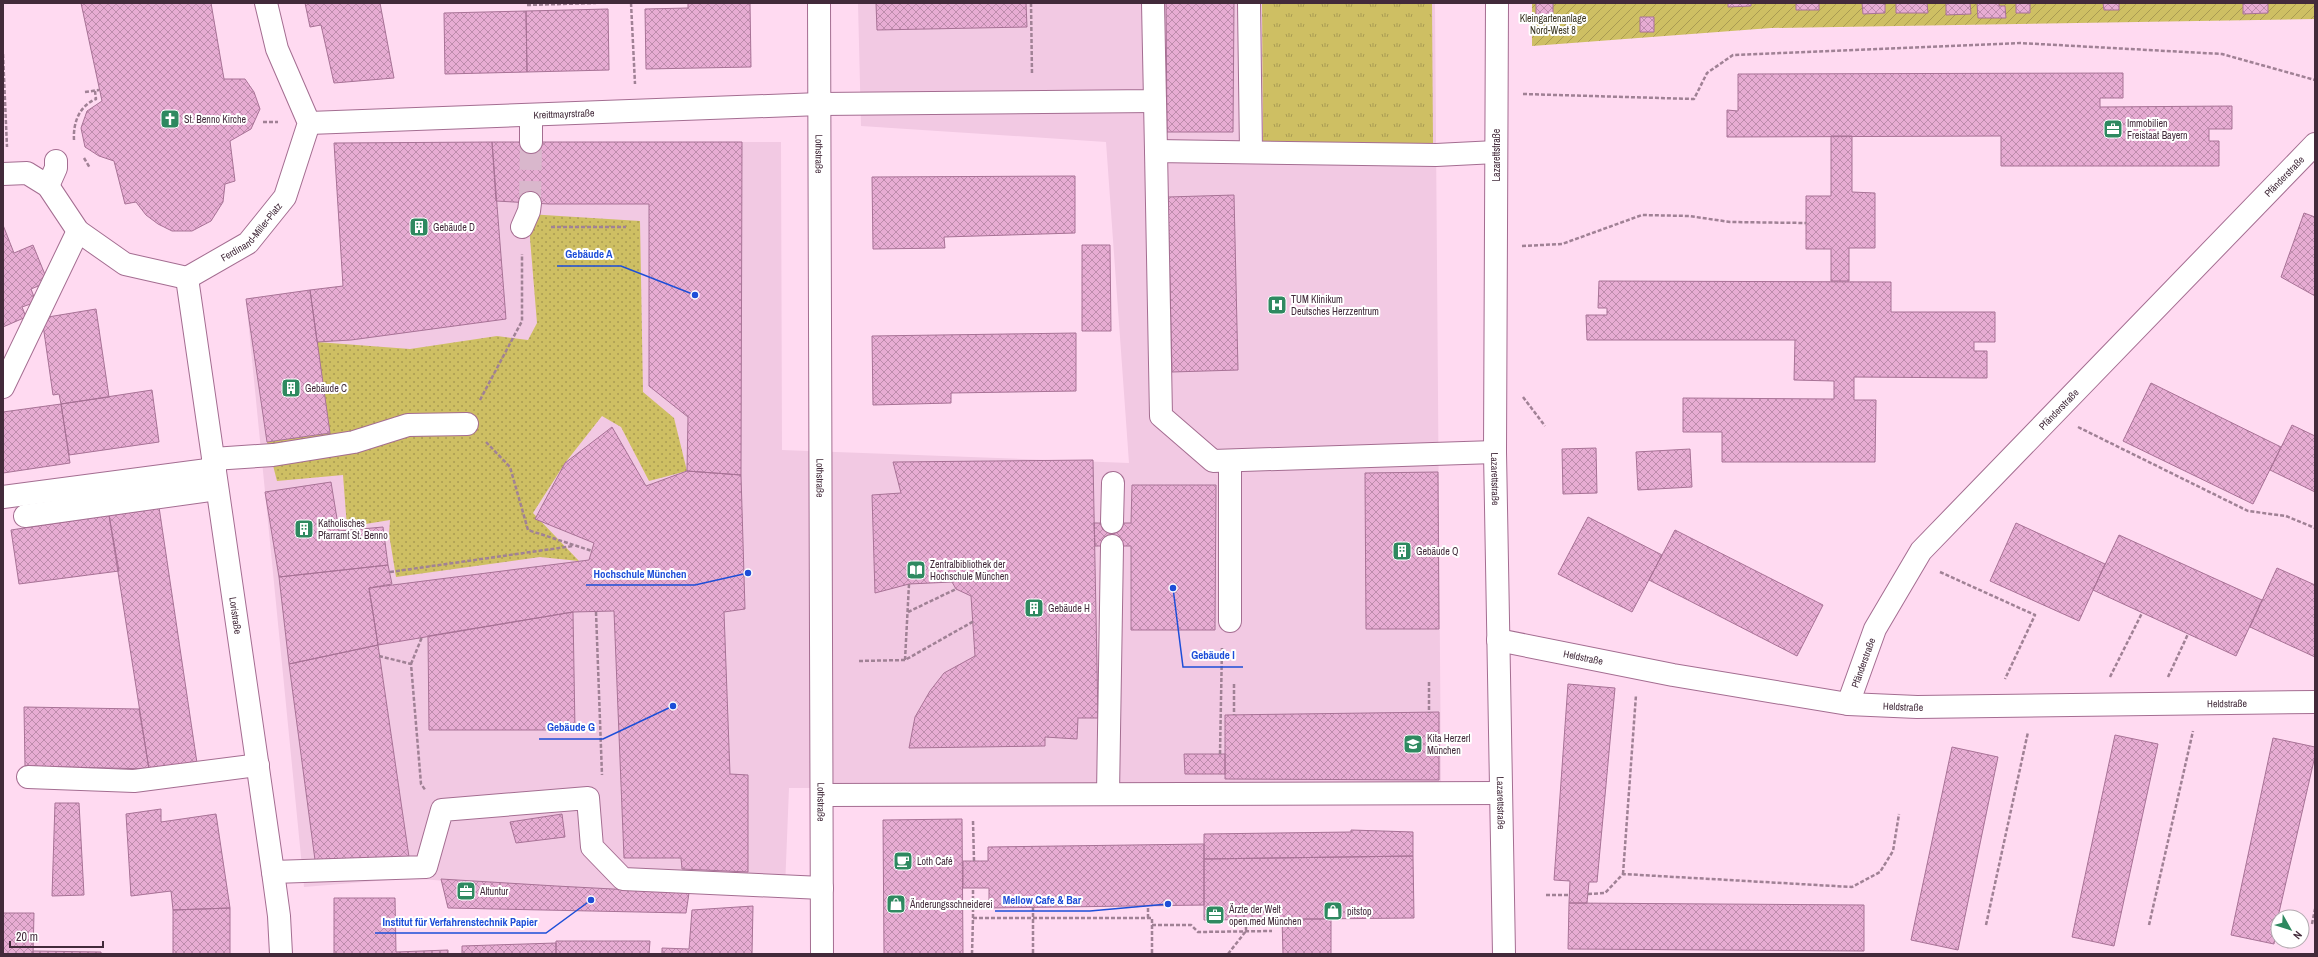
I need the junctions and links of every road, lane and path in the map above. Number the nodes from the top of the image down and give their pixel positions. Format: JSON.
{"nodes":[{"id":1,"x":266,"y":3,"type":"edge"},
{"id":2,"x":572,"y":3,"type":"edge"},
{"id":3,"x":596,"y":3,"type":"edge"},
{"id":4,"x":631,"y":3,"type":"edge"},
{"id":5,"x":819,"y":3,"type":"edge"},
{"id":6,"x":1031,"y":3,"type":"edge"},
{"id":7,"x":1153,"y":3,"type":"edge"},
{"id":8,"x":1250,"y":3,"type":"edge"},
{"id":9,"x":1497,"y":3,"type":"edge"},
{"id":10,"x":527,"y":5,"type":"dead end"},
{"id":11,"x":3,"y":54,"type":"edge"},
{"id":12,"x":2315,"y":80,"type":"edge"},
{"id":13,"x":95,"y":90,"type":"junction"},
{"id":14,"x":99,"y":90,"type":"dead end"},
{"id":15,"x":85,"y":92,"type":"dead end"},
{"id":16,"x":1496,"y":93,"type":"junction"},
{"id":17,"x":1155,"y":101,"type":"junction"},
{"id":18,"x":1032,"y":102,"type":"junction"},
{"id":19,"x":820,"y":104,"type":"junction"},
{"id":20,"x":636,"y":111,"type":"junction"},
{"id":21,"x":531,"y":114,"type":"junction"},
{"id":22,"x":309,"y":123,"type":"junction"},
{"id":23,"x":531,"y":142,"type":"tunnel mouth"},
{"id":24,"x":76,"y":144,"type":"dead end"},
{"id":25,"x":2315,"y":144,"type":"edge"},
{"id":26,"x":1156,"y":151,"type":"junction"},
{"id":27,"x":1250,"y":152,"type":"junction"},
{"id":28,"x":1496,"y":152,"type":"junction"},
{"id":29,"x":82,"y":155,"type":"dead end"},
{"id":30,"x":56,"y":161,"type":"dead end"},
{"id":31,"x":4,"y":168,"type":"edge"},
{"id":32,"x":90,"y":168,"type":"dead end"},
{"id":33,"x":48,"y":186,"type":"junction"},
{"id":34,"x":530,"y":203,"type":"tunnel mouth"},
{"id":35,"x":1806,"y":223,"type":"dead end"},
{"id":36,"x":522,"y":227,"type":"junction"},
{"id":37,"x":626,"y":227,"type":"dead end"},
{"id":38,"x":78,"y":231,"type":"junction"},
{"id":39,"x":1525,"y":246,"type":"junction"},
{"id":40,"x":1496,"y":248,"type":"junction"},
{"id":41,"x":1525,"y":254,"type":"dead end"},
{"id":42,"x":187,"y":278,"type":"junction"},
{"id":43,"x":3,"y":387,"type":"edge"},
{"id":44,"x":1524,"y":389,"type":"dead end"},
{"id":45,"x":2054,"y":416,"type":"junction"},
{"id":46,"x":467,"y":424,"type":"junction"},
{"id":47,"x":1545,"y":426,"type":"dead end"},
{"id":48,"x":1495,"y":452,"type":"junction"},
{"id":49,"x":1230,"y":460,"type":"junction"},
{"id":50,"x":215,"y":472,"type":"junction"},
{"id":51,"x":1113,"y":483,"type":"dead end"},
{"id":52,"x":3,"y":497,"type":"edge"},
{"id":53,"x":25,"y":516,"type":"dead end"},
{"id":54,"x":1112,"y":522,"type":"dead end"},
{"id":55,"x":2315,"y":528,"type":"edge"},
{"id":56,"x":575,"y":546,"type":"junction"},
{"id":57,"x":1112,"y":546,"type":"dead end"},
{"id":58,"x":592,"y":551,"type":"dead end"},
{"id":59,"x":1936,"y":570,"type":"dead end"},
{"id":60,"x":390,"y":572,"type":"dead end"},
{"id":61,"x":909,"y":584,"type":"dead end"},
{"id":62,"x":956,"y":589,"type":"dead end"},
{"id":63,"x":596,"y":612,"type":"dead end"},
{"id":64,"x":908,"y":612,"type":"junction"},
{"id":65,"x":2142,"y":613,"type":"dead end"},
{"id":66,"x":974,"y":621,"type":"dead end"},
{"id":67,"x":1230,"y":621,"type":"joint"},
{"id":68,"x":2188,"y":634,"type":"dead end"},
{"id":69,"x":422,"y":637,"type":"dead end"},
{"id":70,"x":1498,"y":640,"type":"junction"},
{"id":71,"x":379,"y":656,"type":"dead end"},
{"id":72,"x":905,"y":660,"type":"junction"},
{"id":73,"x":859,"y":661,"type":"dead end"},
{"id":74,"x":411,"y":664,"type":"junction"},
{"id":75,"x":1637,"y":668,"type":"junction"},
{"id":76,"x":1428,"y":682,"type":"dead end"},
{"id":77,"x":1234,"y":684,"type":"dead end"},
{"id":78,"x":2315,"y":702,"type":"edge"},
{"id":79,"x":2199,"y":703,"type":"junction"},
{"id":80,"x":1848,"y":704,"type":"junction"},
{"id":81,"x":2096,"y":704,"type":"junction"},
{"id":82,"x":2155,"y":704,"type":"junction"},
{"id":83,"x":2034,"y":705,"type":"junction"},
{"id":84,"x":1991,"y":706,"type":"junction"},
{"id":85,"x":1429,"y":713,"type":"dead end"},
{"id":86,"x":1234,"y":715,"type":"dead end"},
{"id":87,"x":1220,"y":754,"type":"dead end"},
{"id":88,"x":258,"y":765,"type":"junction"},
{"id":89,"x":28,"y":777,"type":"dead end"},
{"id":90,"x":1500,"y":793,"type":"junction"},
{"id":91,"x":1108,"y":794,"type":"junction"},
{"id":92,"x":822,"y":795,"type":"junction"},
{"id":93,"x":973,"y":795,"type":"junction"},
{"id":94,"x":588,"y":798,"type":"junction"},
{"id":95,"x":442,"y":810,"type":"junction"},
{"id":96,"x":1899,"y":814,"type":"dead end"},
{"id":97,"x":974,"y":861,"type":"dead end"},
{"id":98,"x":273,"y":872,"type":"junction"},
{"id":99,"x":1623,"y":874,"type":"junction"},
{"id":100,"x":822,"y":888,"type":"junction"},
{"id":101,"x":974,"y":888,"type":"dead end"},
{"id":102,"x":1588,"y":894,"type":"dead end"},
{"id":103,"x":1546,"y":895,"type":"dead end"},
{"id":104,"x":1569,"y":895,"type":"dead end"},
{"id":105,"x":1148,"y":906,"type":"dead end"},
{"id":106,"x":1033,"y":907,"type":"dead end"},
{"id":107,"x":2315,"y":909,"type":"edge"},
{"id":108,"x":973,"y":918,"type":"junction"},
{"id":109,"x":1033,"y":918,"type":"junction"},
{"id":110,"x":1148,"y":918,"type":"junction"},
{"id":111,"x":1246,"y":920,"type":"dead end"},
{"id":112,"x":2312,"y":924,"type":"dead end"},
{"id":113,"x":1152,"y":925,"type":"junction"},
{"id":114,"x":2148,"y":925,"type":"dead end"},
{"id":115,"x":1986,"y":926,"type":"dead end"},
{"id":116,"x":1246,"y":931,"type":"junction"},
{"id":117,"x":1272,"y":931,"type":"dead end"},
{"id":118,"x":281,"y":954,"type":"edge"},
{"id":119,"x":822,"y":954,"type":"edge"},
{"id":120,"x":972,"y":954,"type":"edge"},
{"id":121,"x":1033,"y":954,"type":"edge"},
{"id":122,"x":1152,"y":954,"type":"edge"},
{"id":123,"x":1228,"y":954,"type":"edge"},
{"id":124,"x":1504,"y":954,"type":"edge"}],
"edges":[{"from":1,"to":22,"type":"street"},
{"from":2,"to":3,"type":"path"},
{"from":2,"to":10,"type":"path"},
{"from":4,"to":20,"type":"path"},
{"from":5,"to":19,"type":"street","name":"Lothstraße"},
{"from":6,"to":18,"type":"path"},
{"from":7,"to":17,"type":"street"},
{"from":8,"to":27,"type":"street"},
{"from":9,"to":16,"type":"street","name":"Lazarettstraße"},
{"from":11,"to":31,"type":"path"},
{"from":12,"to":16,"type":"path"},
{"from":13,"to":14,"type":"path"},
{"from":13,"to":15,"type":"path"},
{"from":13,"to":24,"type":"path"},
{"from":16,"to":28,"type":"street","name":"Lazarettstraße"},
{"from":17,"to":18,"type":"street","name":"Kreittmayrstraße"},
{"from":17,"to":26,"type":"street"},
{"from":18,"to":19,"type":"street","name":"Kreittmayrstraße"},
{"from":19,"to":20,"type":"street","name":"Kreittmayrstraße"},
{"from":19,"to":92,"type":"street","name":"Lothstraße"},
{"from":20,"to":21,"type":"street","name":"Kreittmayrstraße"},
{"from":21,"to":22,"type":"street","name":"Kreittmayrstraße"},
{"from":21,"to":23,"type":"street"},
{"from":22,"to":42,"type":"street","name":"Ferdinand-Miller-Platz"},
{"from":25,"to":45,"type":"street","name":"Pfänderstraße"},
{"from":26,"to":27,"type":"street"},
{"from":26,"to":49,"type":"street"},
{"from":27,"to":28,"type":"street"},
{"from":28,"to":40,"type":"street","name":"Lazarettstraße"},
{"from":29,"to":32,"type":"path"},
{"from":30,"to":33,"type":"street"},
{"from":31,"to":33,"type":"street"},
{"from":33,"to":38,"type":"street"},
{"from":34,"to":36,"type":"street"},
{"from":35,"to":39,"type":"path"},
{"from":36,"to":37,"type":"path"},
{"from":36,"to":46,"type":"path"},
{"from":38,"to":42,"type":"street"},
{"from":38,"to":43,"type":"street"},
{"from":39,"to":40,"type":"path"},
{"from":39,"to":41,"type":"path"},
{"from":40,"to":48,"type":"street","name":"Lazarettstraße"},
{"from":42,"to":50,"type":"street","name":"Loristraße"},
{"from":44,"to":47,"type":"path"},
{"from":45,"to":55,"type":"path"},
{"from":45,"to":80,"type":"street","name":"Pfänderstraße"},
{"from":46,"to":50,"type":"street"},
{"from":46,"to":56,"type":"path"},
{"from":48,"to":49,"type":"street"},
{"from":48,"to":70,"type":"street","name":"Lazarettstraße"},
{"from":49,"to":67,"type":"street"},
{"from":50,"to":52,"type":"street"},
{"from":50,"to":53,"type":"street"},
{"from":50,"to":88,"type":"street","name":"Loristraße"},
{"from":51,"to":54,"type":"street"},
{"from":56,"to":58,"type":"path"},
{"from":56,"to":60,"type":"path"},
{"from":57,"to":91,"type":"street"},
{"from":59,"to":84,"type":"path"},
{"from":61,"to":64,"type":"path"},
{"from":62,"to":64,"type":"path"},
{"from":63,"to":94,"type":"path"},
{"from":64,"to":72,"type":"path"},
{"from":65,"to":81,"type":"path"},
{"from":66,"to":72,"type":"path"},
{"from":67,"to":87,"type":"path"},
{"from":68,"to":82,"type":"path"},
{"from":69,"to":74,"type":"path"},
{"from":70,"to":75,"type":"street","name":"Heldstraße"},
{"from":70,"to":90,"type":"street","name":"Lazarettstraße"},
{"from":71,"to":74,"type":"path"},
{"from":72,"to":73,"type":"path"},
{"from":74,"to":95,"type":"path"},
{"from":75,"to":80,"type":"street","name":"Heldstraße"},
{"from":75,"to":99,"type":"path"},
{"from":76,"to":85,"type":"path"},
{"from":77,"to":86,"type":"path"},
{"from":78,"to":79,"type":"street","name":"Heldstraße"},
{"from":79,"to":82,"type":"street","name":"Heldstraße"},
{"from":79,"to":114,"type":"path"},
{"from":80,"to":84,"type":"street","name":"Heldstraße"},
{"from":81,"to":82,"type":"street","name":"Heldstraße"},
{"from":81,"to":83,"type":"street","name":"Heldstraße"},
{"from":83,"to":84,"type":"street","name":"Heldstraße"},
{"from":83,"to":115,"type":"path"},
{"from":88,"to":89,"type":"street"},
{"from":88,"to":98,"type":"street","name":"Loristraße"},
{"from":90,"to":91,"type":"street"},
{"from":90,"to":124,"type":"street","name":"Lazarettstraße"},
{"from":91,"to":93,"type":"street"},
{"from":92,"to":93,"type":"street"},
{"from":92,"to":100,"type":"street","name":"Lothstraße"},
{"from":93,"to":97,"type":"path"},
{"from":94,"to":95,"type":"street"},
{"from":94,"to":100,"type":"street"},
{"from":95,"to":98,"type":"street"},
{"from":96,"to":99,"type":"path"},
{"from":98,"to":118,"type":"street","name":"Loristraße"},
{"from":99,"to":102,"type":"path"},
{"from":100,"to":119,"type":"street","name":"Lothstraße"},
{"from":101,"to":108,"type":"path"},
{"from":103,"to":104,"type":"path"},
{"from":105,"to":110,"type":"path"},
{"from":106,"to":109,"type":"path"},
{"from":107,"to":112,"type":"path"},
{"from":108,"to":109,"type":"path"},
{"from":108,"to":120,"type":"path"},
{"from":109,"to":110,"type":"path"},
{"from":109,"to":121,"type":"path"},
{"from":110,"to":113,"type":"path"},
{"from":111,"to":116,"type":"path"},
{"from":113,"to":116,"type":"path"},
{"from":113,"to":122,"type":"path"},
{"from":116,"to":117,"type":"path"},
{"from":116,"to":123,"type":"path"}]}
